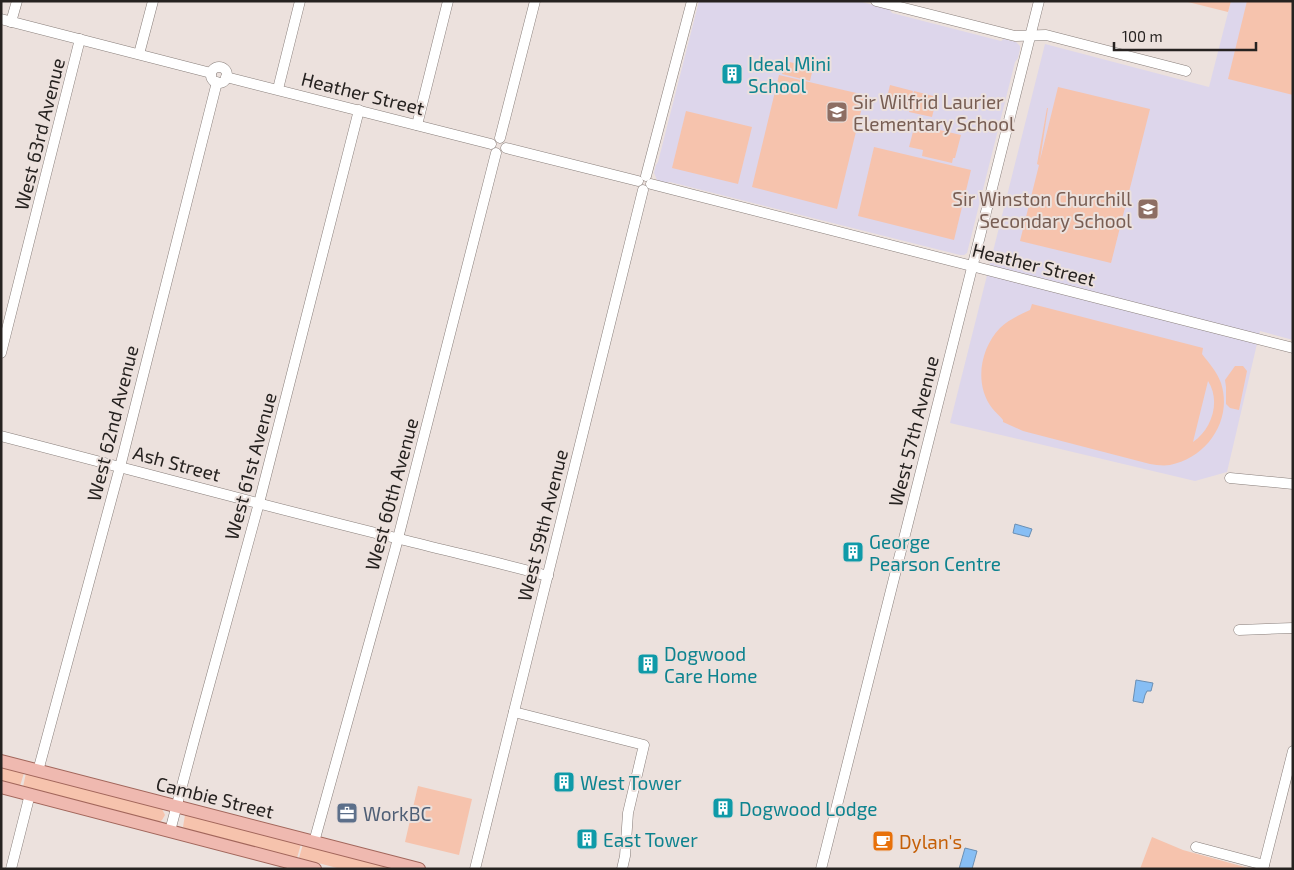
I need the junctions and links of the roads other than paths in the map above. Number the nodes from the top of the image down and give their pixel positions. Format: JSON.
{"nodes":[{"id":1,"x":17,"y":1,"type":"edge"},
{"id":2,"x":152,"y":1,"type":"edge"},
{"id":3,"x":300,"y":1,"type":"edge"},
{"id":4,"x":448,"y":1,"type":"edge"},
{"id":5,"x":535,"y":1,"type":"edge"},
{"id":6,"x":692,"y":1,"type":"edge"},
{"id":7,"x":876,"y":1,"type":"edge"},
{"id":8,"x":1039,"y":1,"type":"edge"},
{"id":9,"x":6,"y":21,"type":"edge"},
{"id":10,"x":1030,"y":36,"type":"junction"},
{"id":11,"x":80,"y":39,"type":"junction"},
{"id":12,"x":139,"y":54,"type":"junction"},
{"id":13,"x":1186,"y":71,"type":"dead end"},
{"id":14,"x":214,"y":78,"type":"junction"},
{"id":15,"x":278,"y":89,"type":"junction"},
{"id":16,"x":358,"y":110,"type":"junction"},
{"id":17,"x":417,"y":124,"type":"junction"},
{"id":18,"x":496,"y":145,"type":"junction"},
{"id":19,"x":645,"y":183,"type":"junction"},
{"id":20,"x":972,"y":267,"type":"junction"},
{"id":21,"x":1293,"y":348,"type":"edge"},
{"id":22,"x":1,"y":353,"type":"edge"},
{"id":23,"x":1,"y":436,"type":"edge"},
{"id":24,"x":120,"y":466,"type":"junction"},
{"id":25,"x":1230,"y":478,"type":"dead end"},
{"id":26,"x":1293,"y":484,"type":"edge"},
{"id":27,"x":259,"y":503,"type":"junction"},
{"id":28,"x":398,"y":538,"type":"junction"},
{"id":29,"x":548,"y":576,"type":"junction"},
{"id":30,"x":1293,"y":628,"type":"edge"},
{"id":31,"x":1239,"y":630,"type":"dead end"},
{"id":32,"x":514,"y":712,"type":"junction"},
{"id":33,"x":1293,"y":751,"type":"edge"},
{"id":34,"x":1,"y":761,"type":"edge"},
{"id":35,"x":38,"y":771,"type":"junction"},
{"id":36,"x":1,"y":787,"type":"edge"},
{"id":37,"x":30,"y":794,"type":"junction"},
{"id":38,"x":176,"y":806,"type":"junction"},
{"id":39,"x":170,"y":831,"type":"junction"},
{"id":40,"x":314,"y":842,"type":"junction"},
{"id":41,"x":1196,"y":846,"type":"dead end"},
{"id":42,"x":1264,"y":867,"type":"edge"},
{"id":43,"x":11,"y":869,"type":"edge"},
{"id":44,"x":315,"y":869,"type":"edge"},
{"id":45,"x":419,"y":869,"type":"edge"},
{"id":46,"x":475,"y":869,"type":"edge"},
{"id":47,"x":622,"y":869,"type":"edge"},
{"id":48,"x":821,"y":869,"type":"edge"}],
"edges":[{"from":1,"to":9,"type":"street"},
{"from":2,"to":12,"type":"street"},
{"from":3,"to":15,"type":"street"},
{"from":4,"to":17,"type":"street"},
{"from":5,"to":18,"type":"street","name":"West 60th Avenue"},
{"from":6,"to":19,"type":"street","name":"West 59th Avenue"},
{"from":7,"to":10,"type":"street"},
{"from":8,"to":10,"type":"street","name":"West 57th Avenue"},
{"from":9,"to":11,"type":"street"},
{"from":10,"to":13,"type":"street"},
{"from":10,"to":20,"type":"street","name":"West 57th Avenue"},
{"from":11,"to":12,"type":"street"},
{"from":11,"to":22,"type":"street","name":"West 63rd Avenue"},
{"from":12,"to":14,"type":"street"},
{"from":14,"to":15,"type":"street","name":"Heather Street"},
{"from":14,"to":24,"type":"street","name":"West 62nd Avenue"},
{"from":15,"to":16,"type":"street","name":"Heather Street"},
{"from":16,"to":17,"type":"street","name":"Heather Street"},
{"from":16,"to":27,"type":"street","name":"West 61st Avenue"},
{"from":17,"to":18,"type":"street","name":"Heather Street"},
{"from":18,"to":19,"type":"street","name":"Heather Street"},
{"from":18,"to":28,"type":"street","name":"West 60th Avenue"},
{"from":19,"to":20,"type":"street","name":"Heather Street"},
{"from":19,"to":29,"type":"street","name":"West 59th Avenue"},
{"from":20,"to":21,"type":"street","name":"Heather Street"},
{"from":20,"to":48,"type":"street","name":"West 57th Avenue"},
{"from":23,"to":24,"type":"street","name":"Ash Street"},
{"from":24,"to":27,"type":"street","name":"Ash Street"},
{"from":24,"to":35,"type":"street","name":"West 62nd Avenue"},
{"from":25,"to":26,"type":"street"},
{"from":27,"to":28,"type":"street","name":"Ash Street"},
{"from":27,"to":38,"type":"street","name":"West 61st Avenue"},
{"from":28,"to":29,"type":"street","name":"Ash Street"},
{"from":28,"to":40,"type":"street","name":"West 60th Avenue"},
{"from":29,"to":32,"type":"street","name":"West 59th Avenue"},
{"from":30,"to":31,"type":"street"},
{"from":32,"to":46,"type":"street","name":"West 59th Avenue"},
{"from":32,"to":47,"type":"street"},
{"from":33,"to":42,"type":"street"},
{"from":34,"to":35,"type":"main road","name":"Cambie Street"},
{"from":35,"to":38,"type":"main road","name":"Cambie Street"},
{"from":36,"to":37,"type":"main road"},
{"from":37,"to":39,"type":"main road"},
{"from":37,"to":43,"type":"street"},
{"from":38,"to":39,"type":"street","name":"West 61st Avenue"},
{"from":38,"to":40,"type":"main road","name":"Cambie Street"},
{"from":39,"to":44,"type":"main road"},
{"from":40,"to":45,"type":"main road","name":"Cambie Street"},
{"from":41,"to":42,"type":"street"}]}
